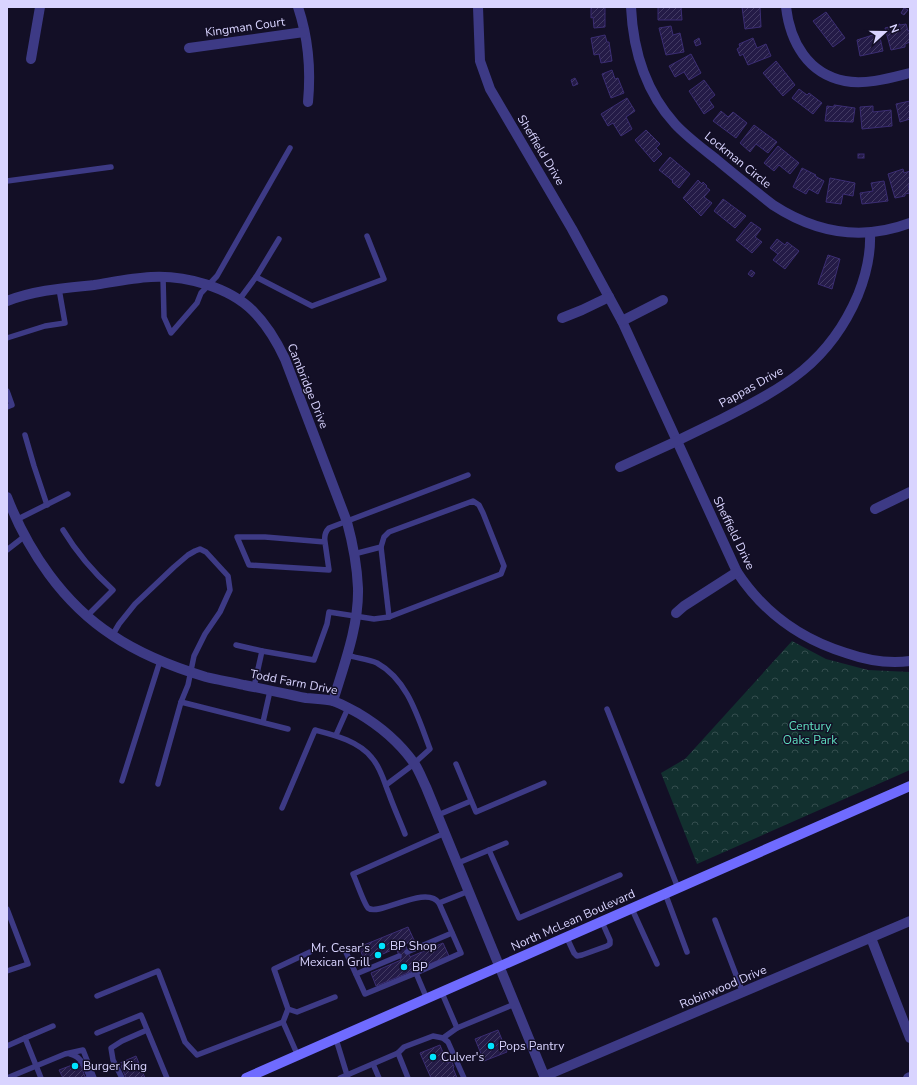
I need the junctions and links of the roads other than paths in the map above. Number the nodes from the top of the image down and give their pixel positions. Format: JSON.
{"nodes":[{"id":1,"x":40,"y":7,"type":"edge"},
{"id":2,"x":298,"y":7,"type":"edge"},
{"id":3,"x":478,"y":7,"type":"edge"},
{"id":4,"x":632,"y":7,"type":"edge"},
{"id":5,"x":786,"y":7,"type":"edge"},
{"id":6,"x":304,"y":32,"type":"junction"},
{"id":7,"x":189,"y":48,"type":"dead end"},
{"id":8,"x":31,"y":58,"type":"dead end"},
{"id":9,"x":910,"y":74,"type":"edge"},
{"id":10,"x":308,"y":102,"type":"dead end"},
{"id":11,"x":290,"y":148,"type":"dead end"},
{"id":12,"x":111,"y":167,"type":"dead end"},
{"id":13,"x":7,"y":181,"type":"edge"},
{"id":14,"x":910,"y":223,"type":"edge"},
{"id":15,"x":870,"y":233,"type":"junction"},
{"id":16,"x":367,"y":236,"type":"dead end"},
{"id":17,"x":279,"y":239,"type":"dead end"},
{"id":18,"x":163,"y":277,"type":"junction"},
{"id":19,"x":256,"y":277,"type":"junction"},
{"id":20,"x":208,"y":285,"type":"junction"},
{"id":21,"x":59,"y":289,"type":"junction"},
{"id":22,"x":609,"y":297,"type":"junction"},
{"id":23,"x":7,"y":300,"type":"edge"},
{"id":24,"x":239,"y":300,"type":"junction"},
{"id":25,"x":663,"y":300,"type":"dead end"},
{"id":26,"x":562,"y":318,"type":"dead end"},
{"id":27,"x":622,"y":321,"type":"junction"},
{"id":28,"x":7,"y":338,"type":"edge"},
{"id":29,"x":7,"y":391,"type":"edge"},
{"id":30,"x":7,"y":407,"type":"edge"},
{"id":31,"x":25,"y":435,"type":"dead end"},
{"id":32,"x":677,"y":441,"type":"junction"},
{"id":33,"x":620,"y":467,"type":"dead end"},
{"id":34,"x":468,"y":475,"type":"dead end"},
{"id":35,"x":910,"y":492,"type":"edge"},
{"id":36,"x":68,"y":494,"type":"dead end"},
{"id":37,"x":7,"y":498,"type":"edge"},
{"id":38,"x":47,"y":505,"type":"junction"},
{"id":39,"x":876,"y":509,"type":"dead end"},
{"id":40,"x":16,"y":520,"type":"junction"},
{"id":41,"x":347,"y":522,"type":"junction"},
{"id":42,"x":63,"y":530,"type":"dead end"},
{"id":43,"x":25,"y":536,"type":"junction"},
{"id":44,"x":325,"y":542,"type":"junction"},
{"id":45,"x":381,"y":547,"type":"junction"},
{"id":46,"x":7,"y":550,"type":"edge"},
{"id":47,"x":354,"y":554,"type":"junction"},
{"id":48,"x":737,"y":572,"type":"junction"},
{"id":49,"x":676,"y":613,"type":"dead end"},
{"id":50,"x":356,"y":615,"type":"junction"},
{"id":51,"x":87,"y":616,"type":"junction"},
{"id":52,"x":389,"y":617,"type":"junction"},
{"id":53,"x":112,"y":636,"type":"junction"},
{"id":54,"x":236,"y":645,"type":"dead end"},
{"id":55,"x":262,"y":651,"type":"junction"},
{"id":56,"x":347,"y":655,"type":"junction"},
{"id":57,"x":160,"y":661,"type":"junction"},
{"id":58,"x":910,"y":661,"type":"edge"},
{"id":59,"x":191,"y":672,"type":"junction"},
{"id":60,"x":254,"y":687,"type":"junction"},
{"id":61,"x":270,"y":691,"type":"junction"},
{"id":62,"x":333,"y":701,"type":"junction"},
{"id":63,"x":181,"y":702,"type":"junction"},
{"id":64,"x":348,"y":708,"type":"junction"},
{"id":65,"x":608,"y":709,"type":"dead end"},
{"id":66,"x":263,"y":722,"type":"junction"},
{"id":67,"x":288,"y":729,"type":"dead end"},
{"id":68,"x":336,"y":735,"type":"junction"},
{"id":69,"x":414,"y":764,"type":"junction"},
{"id":70,"x":456,"y":764,"type":"dead end"},
{"id":71,"x":122,"y":781,"type":"dead end"},
{"id":72,"x":544,"y":783,"type":"dead end"},
{"id":73,"x":158,"y":784,"type":"dead end"},
{"id":74,"x":386,"y":785,"type":"junction"},
{"id":75,"x":910,"y":786,"type":"edge"},
{"id":76,"x":471,"y":801,"type":"junction"},
{"id":77,"x":282,"y":808,"type":"dead end"},
{"id":78,"x":438,"y":815,"type":"junction"},
{"id":79,"x":445,"y":833,"type":"junction"},
{"id":80,"x":405,"y":834,"type":"dead end"},
{"id":81,"x":506,"y":843,"type":"dead end"},
{"id":82,"x":489,"y":850,"type":"junction"},
{"id":83,"x":458,"y":863,"type":"junction"},
{"id":84,"x":620,"y":875,"type":"dead end"},
{"id":85,"x":678,"y":888,"type":"junction"},
{"id":86,"x":469,"y":891,"type":"junction"},
{"id":87,"x":665,"y":893,"type":"junction"},
{"id":88,"x":439,"y":903,"type":"junction"},
{"id":89,"x":7,"y":909,"type":"edge"},
{"id":90,"x":632,"y":909,"type":"junction"},
{"id":91,"x":715,"y":920,"type":"dead end"},
{"id":92,"x":910,"y":921,"type":"edge"},
{"id":93,"x":602,"y":922,"type":"junction"},
{"id":94,"x":452,"y":933,"type":"junction"},
{"id":95,"x":568,"y":938,"type":"junction"},
{"id":96,"x":871,"y":938,"type":"junction"},
{"id":97,"x":345,"y":950,"type":"dead end"},
{"id":98,"x":310,"y":952,"type":"dead end"},
{"id":99,"x":407,"y":952,"type":"dead end"},
{"id":100,"x":687,"y":952,"type":"dead end"},
{"id":101,"x":399,"y":956,"type":"dead end"},
{"id":102,"x":657,"y":964,"type":"dead end"},
{"id":103,"x":500,"y":966,"type":"junction"},
{"id":104,"x":7,"y":971,"type":"edge"},
{"id":105,"x":416,"y":973,"type":"junction"},
{"id":106,"x":356,"y":974,"type":"junction"},
{"id":107,"x":442,"y":993,"type":"junction"},
{"id":108,"x":743,"y":993,"type":"junction"},
{"id":109,"x":97,"y":996,"type":"dead end"},
{"id":110,"x":335,"y":997,"type":"dead end"},
{"id":111,"x":427,"y":999,"type":"junction"},
{"id":112,"x":515,"y":1004,"type":"junction"},
{"id":113,"x":288,"y":1008,"type":"junction"},
{"id":114,"x":283,"y":1022,"type":"junction"},
{"id":115,"x":53,"y":1026,"type":"dead end"},
{"id":116,"x":457,"y":1028,"type":"junction"},
{"id":117,"x":147,"y":1030,"type":"junction"},
{"id":118,"x":97,"y":1033,"type":"dead end"},
{"id":119,"x":25,"y":1038,"type":"junction"},
{"id":120,"x":443,"y":1038,"type":"junction"},
{"id":121,"x":910,"y":1038,"type":"edge"},
{"id":122,"x":336,"y":1039,"type":"junction"},
{"id":123,"x":7,"y":1046,"type":"edge"},
{"id":124,"x":398,"y":1053,"type":"junction"},
{"id":125,"x":66,"y":1054,"type":"junction"},
{"id":126,"x":298,"y":1056,"type":"junction"},
{"id":127,"x":373,"y":1064,"type":"junction"},
{"id":128,"x":36,"y":1066,"type":"junction"},
{"id":129,"x":347,"y":1077,"type":"edge"},
{"id":130,"x":545,"y":1077,"type":"edge"},
{"id":131,"x":7,"y":1078,"type":"edge"},
{"id":132,"x":41,"y":1078,"type":"edge"},
{"id":133,"x":90,"y":1078,"type":"edge"},
{"id":134,"x":94,"y":1078,"type":"edge"},
{"id":135,"x":122,"y":1078,"type":"edge"},
{"id":136,"x":167,"y":1078,"type":"edge"},
{"id":137,"x":246,"y":1078,"type":"edge"},
{"id":138,"x":340,"y":1078,"type":"edge"},
{"id":139,"x":379,"y":1078,"type":"edge"},
{"id":140,"x":408,"y":1078,"type":"edge"},
{"id":141,"x":464,"y":1078,"type":"edge"}],
"edges":[{"from":1,"to":8,"type":"street"},
{"from":2,"to":6,"type":"street"},
{"from":3,"to":22,"type":"street","name":"Sheffield Drive"},
{"from":4,"to":15,"type":"street","name":"Lockman Circle"},
{"from":5,"to":9,"type":"street"},
{"from":6,"to":7,"type":"street","name":"Kingman Court"},
{"from":6,"to":10,"type":"street"},
{"from":11,"to":20,"type":"lane"},
{"from":12,"to":13,"type":"lane"},
{"from":14,"to":15,"type":"street","name":"Lockman Circle"},
{"from":15,"to":32,"type":"street","name":"Pappas Drive"},
{"from":16,"to":19,"type":"lane"},
{"from":17,"to":19,"type":"lane"},
{"from":18,"to":20,"type":"street","name":"Cambridge Drive"},
{"from":18,"to":20,"type":"lane"},
{"from":18,"to":21,"type":"street","name":"Cambridge Drive"},
{"from":19,"to":24,"type":"lane"},
{"from":20,"to":24,"type":"street","name":"Cambridge Drive"},
{"from":21,"to":23,"type":"street","name":"Cambridge Drive"},
{"from":21,"to":28,"type":"lane"},
{"from":22,"to":26,"type":"street"},
{"from":22,"to":27,"type":"street","name":"Sheffield Drive"},
{"from":24,"to":41,"type":"street","name":"Cambridge Drive"},
{"from":25,"to":27,"type":"street"},
{"from":27,"to":32,"type":"street","name":"Sheffield Drive"},
{"from":29,"to":30,"type":"lane"},
{"from":31,"to":38,"type":"lane"},
{"from":32,"to":33,"type":"street","name":"Pappas Drive"},
{"from":32,"to":48,"type":"street","name":"Sheffield Drive"},
{"from":34,"to":41,"type":"lane"},
{"from":35,"to":39,"type":"street"},
{"from":36,"to":38,"type":"lane"},
{"from":37,"to":40,"type":"street","name":"Todd Farm Drive"},
{"from":38,"to":40,"type":"lane"},
{"from":40,"to":43,"type":"street","name":"Todd Farm Drive"},
{"from":41,"to":44,"type":"lane"},
{"from":41,"to":47,"type":"street","name":"Cambridge Drive"},
{"from":42,"to":51,"type":"lane"},
{"from":43,"to":46,"type":"lane"},
{"from":43,"to":51,"type":"street","name":"Todd Farm Drive"},
{"from":44,"to":44,"type":"lane"},
{"from":45,"to":47,"type":"lane"},
{"from":45,"to":52,"type":"lane"},
{"from":45,"to":52,"type":"lane"},
{"from":47,"to":50,"type":"street","name":"Cambridge Drive"},
{"from":48,"to":49,"type":"street"},
{"from":48,"to":58,"type":"street","name":"Sheffield Drive"},
{"from":50,"to":52,"type":"lane"},
{"from":50,"to":55,"type":"lane"},
{"from":50,"to":56,"type":"street","name":"Cambridge Drive"},
{"from":51,"to":53,"type":"street","name":"Todd Farm Drive"},
{"from":53,"to":57,"type":"street","name":"Todd Farm Drive"},
{"from":53,"to":59,"type":"lane"},
{"from":54,"to":55,"type":"lane"},
{"from":55,"to":60,"type":"lane"},
{"from":56,"to":62,"type":"street","name":"Cambridge Drive"},
{"from":56,"to":69,"type":"lane"},
{"from":57,"to":59,"type":"street","name":"Todd Farm Drive"},
{"from":57,"to":71,"type":"lane"},
{"from":59,"to":60,"type":"street","name":"Todd Farm Drive"},
{"from":59,"to":63,"type":"lane"},
{"from":60,"to":61,"type":"street","name":"Todd Farm Drive"},
{"from":61,"to":62,"type":"street","name":"Todd Farm Drive"},
{"from":61,"to":66,"type":"lane"},
{"from":62,"to":64,"type":"street","name":"Todd Farm Drive"},
{"from":63,"to":66,"type":"lane"},
{"from":63,"to":73,"type":"lane"},
{"from":64,"to":68,"type":"lane"},
{"from":64,"to":69,"type":"street","name":"Todd Farm Drive"},
{"from":65,"to":85,"type":"lane"},
{"from":66,"to":67,"type":"lane"},
{"from":68,"to":74,"type":"lane"},
{"from":68,"to":77,"type":"lane"},
{"from":69,"to":74,"type":"lane"},
{"from":69,"to":78,"type":"street","name":"Todd Farm Drive"},
{"from":70,"to":76,"type":"lane"},
{"from":72,"to":76,"type":"lane"},
{"from":74,"to":80,"type":"lane"},
{"from":75,"to":85,"type":"main road","name":"North McLean Boulevard"},
{"from":76,"to":78,"type":"lane"},
{"from":78,"to":79,"type":"street","name":"Todd Farm Drive"},
{"from":79,"to":83,"type":"street","name":"Todd Farm Drive"},
{"from":79,"to":88,"type":"lane"},
{"from":81,"to":82,"type":"lane"},
{"from":82,"to":83,"type":"lane"},
{"from":82,"to":84,"type":"lane"},
{"from":83,"to":86,"type":"street","name":"Todd Farm Drive"},
{"from":85,"to":87,"type":"main road","name":"North McLean Boulevard"},
{"from":86,"to":88,"type":"lane"},
{"from":86,"to":103,"type":"street","name":"Todd Farm Drive"},
{"from":87,"to":90,"type":"main road","name":"North McLean Boulevard"},
{"from":87,"to":100,"type":"lane"},
{"from":88,"to":94,"type":"lane"},
{"from":89,"to":104,"type":"lane"},
{"from":90,"to":93,"type":"main road","name":"North McLean Boulevard"},
{"from":90,"to":102,"type":"lane"},
{"from":91,"to":108,"type":"lane"},
{"from":92,"to":96,"type":"street","name":"Robinwood Drive"},
{"from":93,"to":95,"type":"main road","name":"North McLean Boulevard"},
{"from":93,"to":95,"type":"lane"},
{"from":94,"to":99,"type":"lane"},
{"from":94,"to":105,"type":"lane"},
{"from":95,"to":103,"type":"main road","name":"North McLean Boulevard"},
{"from":96,"to":108,"type":"street","name":"Robinwood Drive"},
{"from":96,"to":121,"type":"street"},
{"from":97,"to":106,"type":"lane"},
{"from":98,"to":113,"type":"lane"},
{"from":101,"to":106,"type":"lane"},
{"from":103,"to":107,"type":"main road","name":"North McLean Boulevard"},
{"from":103,"to":112,"type":"street","name":"Todd Farm Drive"},
{"from":105,"to":106,"type":"lane"},
{"from":105,"to":111,"type":"lane"},
{"from":107,"to":111,"type":"main road","name":"North McLean Boulevard"},
{"from":107,"to":116,"type":"lane"},
{"from":108,"to":130,"type":"street","name":"Robinwood Drive"},
{"from":109,"to":114,"type":"lane"},
{"from":110,"to":113,"type":"lane"},
{"from":111,"to":122,"type":"main road","name":"North McLean Boulevard"},
{"from":112,"to":116,"type":"lane"},
{"from":112,"to":130,"type":"street","name":"Todd Farm Drive"},
{"from":113,"to":114,"type":"lane"},
{"from":114,"to":126,"type":"lane"},
{"from":115,"to":119,"type":"lane"},
{"from":116,"to":120,"type":"lane"},
{"from":117,"to":118,"type":"lane"},
{"from":117,"to":135,"type":"lane"},
{"from":117,"to":136,"type":"lane"},
{"from":119,"to":123,"type":"lane"},
{"from":119,"to":128,"type":"lane"},
{"from":120,"to":124,"type":"lane"},
{"from":120,"to":141,"type":"lane"},
{"from":122,"to":126,"type":"main road","name":"North McLean Boulevard"},
{"from":122,"to":129,"type":"lane"},
{"from":124,"to":127,"type":"lane"},
{"from":124,"to":140,"type":"lane"},
{"from":125,"to":128,"type":"lane"},
{"from":125,"to":133,"type":"lane"},
{"from":125,"to":134,"type":"lane"},
{"from":126,"to":137,"type":"main road","name":"North McLean Boulevard"},
{"from":127,"to":129,"type":"lane"},
{"from":127,"to":139,"type":"lane"},
{"from":128,"to":131,"type":"lane"},
{"from":128,"to":132,"type":"lane"},
{"from":129,"to":138,"type":"lane"}]}
